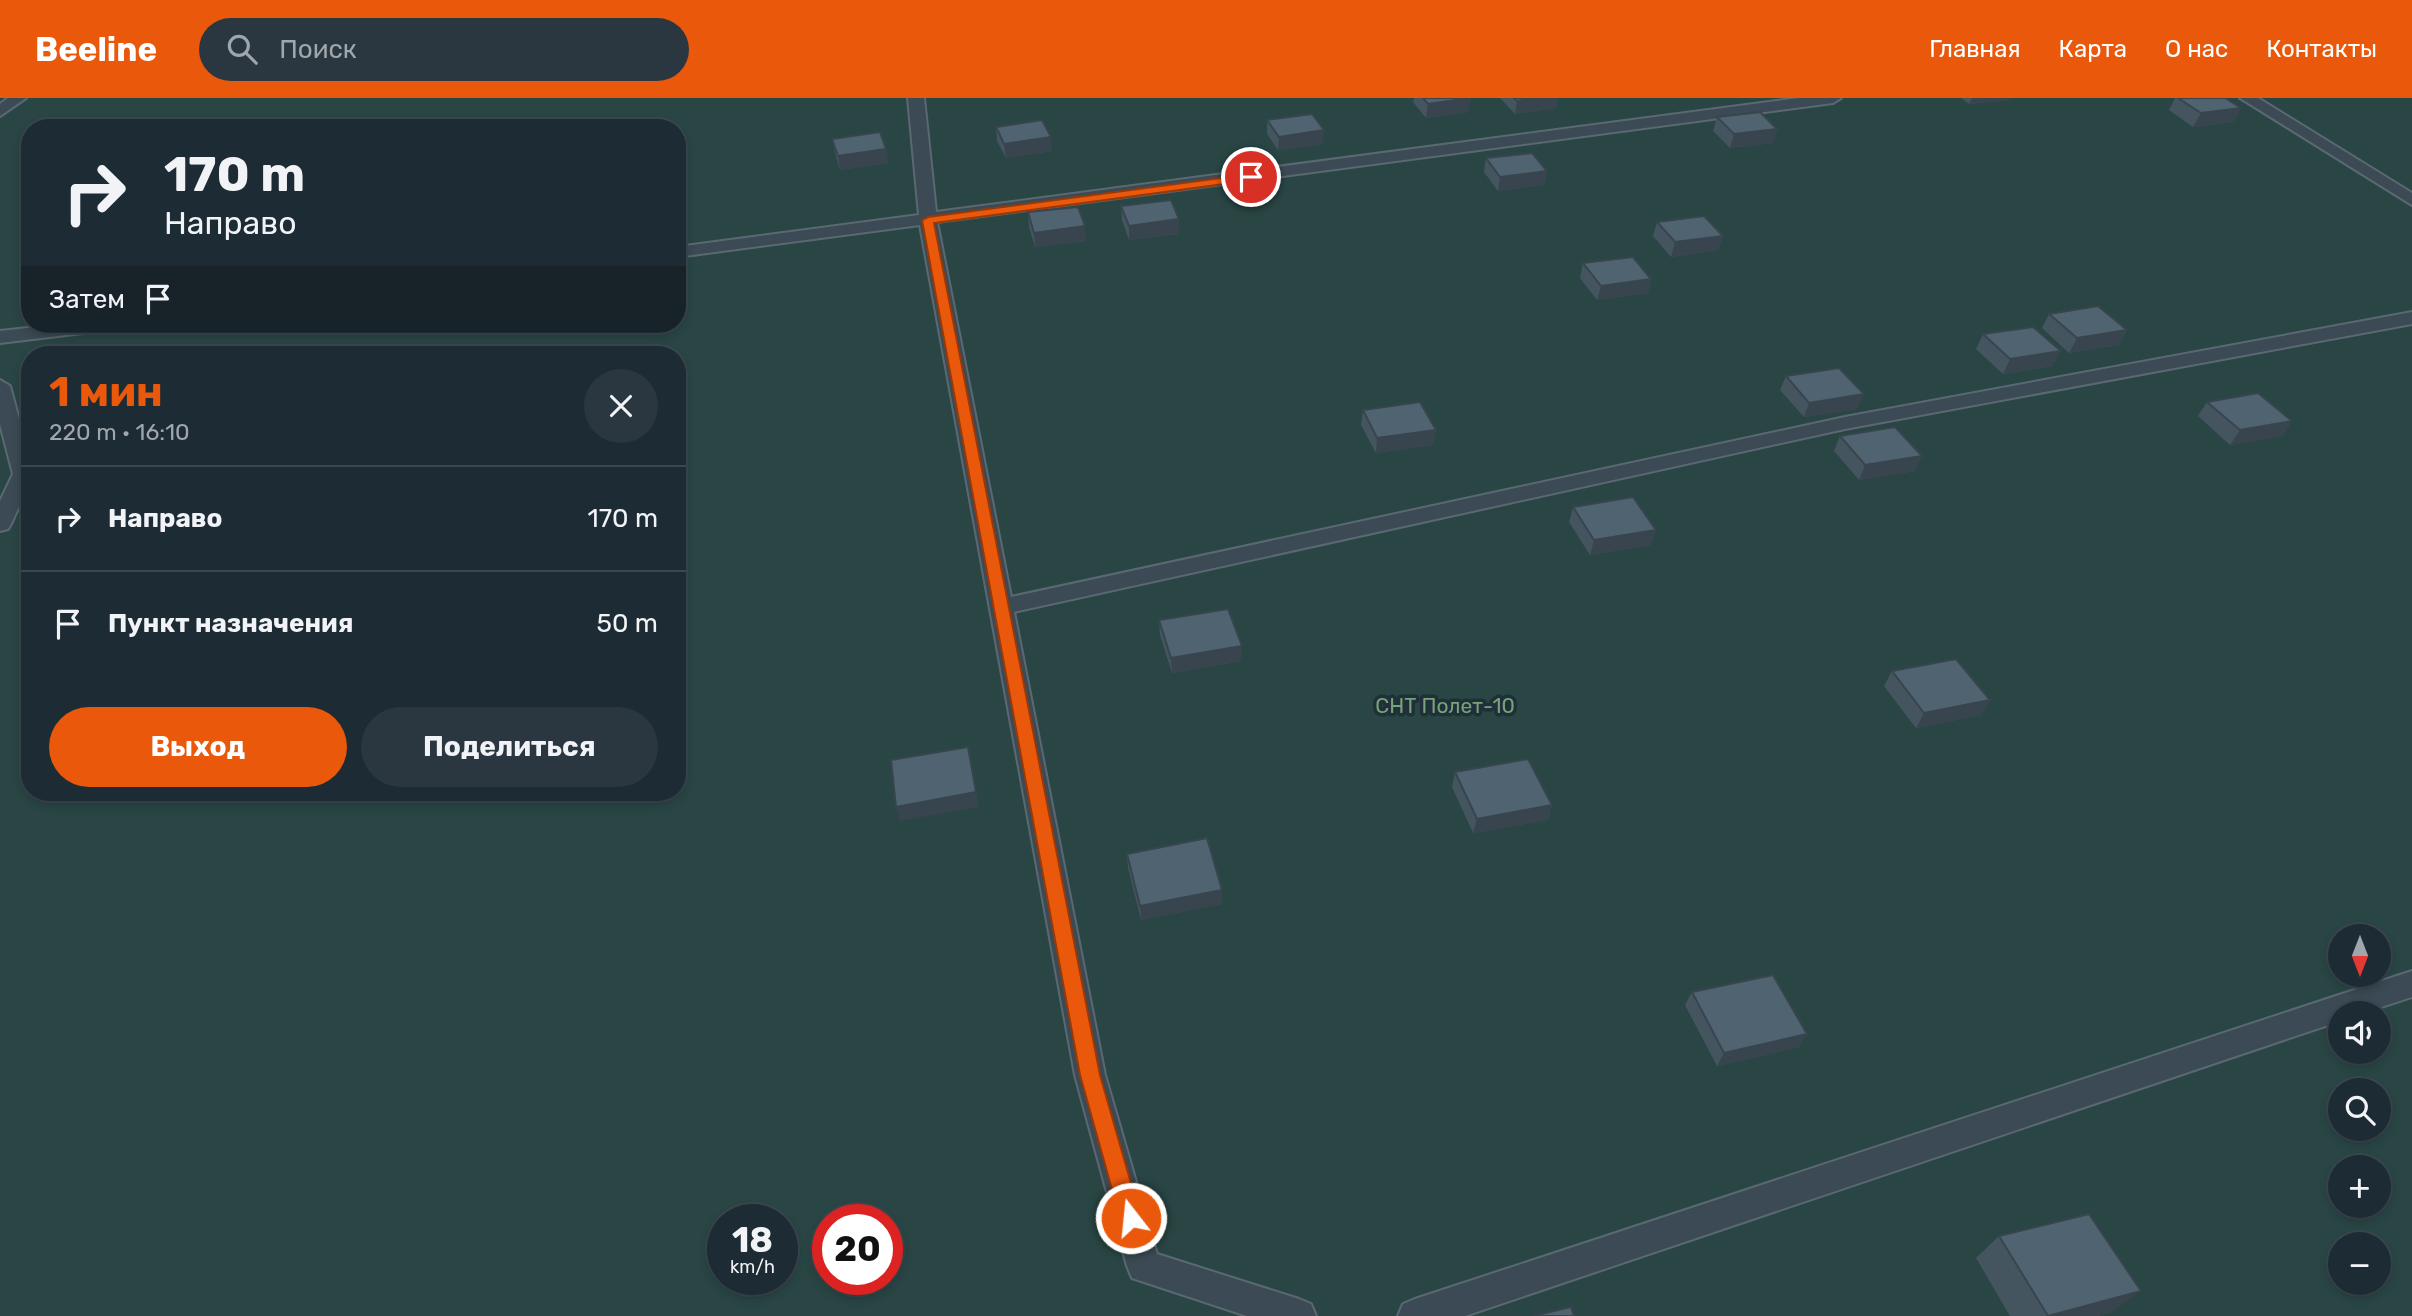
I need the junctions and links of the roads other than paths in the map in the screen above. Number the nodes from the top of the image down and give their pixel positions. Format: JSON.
{"nodes":[{"id":1,"x":18,"y":98,"type":"edge"},
{"id":2,"x":916,"y":98,"type":"edge"},
{"id":3,"x":1833,"y":98,"type":"edge"},
{"id":4,"x":2248,"y":98,"type":"edge"},
{"id":5,"x":0,"y":111,"type":"edge"},
{"id":6,"x":2412,"y":200,"type":"edge"},
{"id":7,"x":928,"y":220,"type":"junction"},
{"id":8,"x":686,"y":251,"type":"edge"},
{"id":9,"x":2412,"y":318,"type":"edge"},
{"id":10,"x":33,"y":333,"type":"edge"},
{"id":11,"x":0,"y":337,"type":"edge"},
{"id":12,"x":0,"y":386,"type":"edge"},
{"id":13,"x":21,"y":466,"type":"edge"},
{"id":14,"x":21,"y":478,"type":"edge"},
{"id":15,"x":0,"y":524,"type":"edge"},
{"id":16,"x":1002,"y":607,"type":"junction"},
{"id":17,"x":2412,"y":984,"type":"edge"},
{"id":18,"x":1299,"y":1316,"type":"edge"},
{"id":19,"x":1415,"y":1316,"type":"edge"}],
"edges":[{"from":1,"to":5,"type":"lane"},
{"from":2,"to":7,"type":"lane"},
{"from":3,"to":7,"type":"lane"},
{"from":4,"to":6,"type":"lane"},
{"from":7,"to":8,"type":"lane"},
{"from":7,"to":16,"type":"lane"},
{"from":9,"to":16,"type":"lane"},
{"from":10,"to":11,"type":"lane"},
{"from":12,"to":13,"type":"lane"},
{"from":14,"to":15,"type":"lane"},
{"from":16,"to":18,"type":"lane"},
{"from":17,"to":19,"type":"lane"}]}
